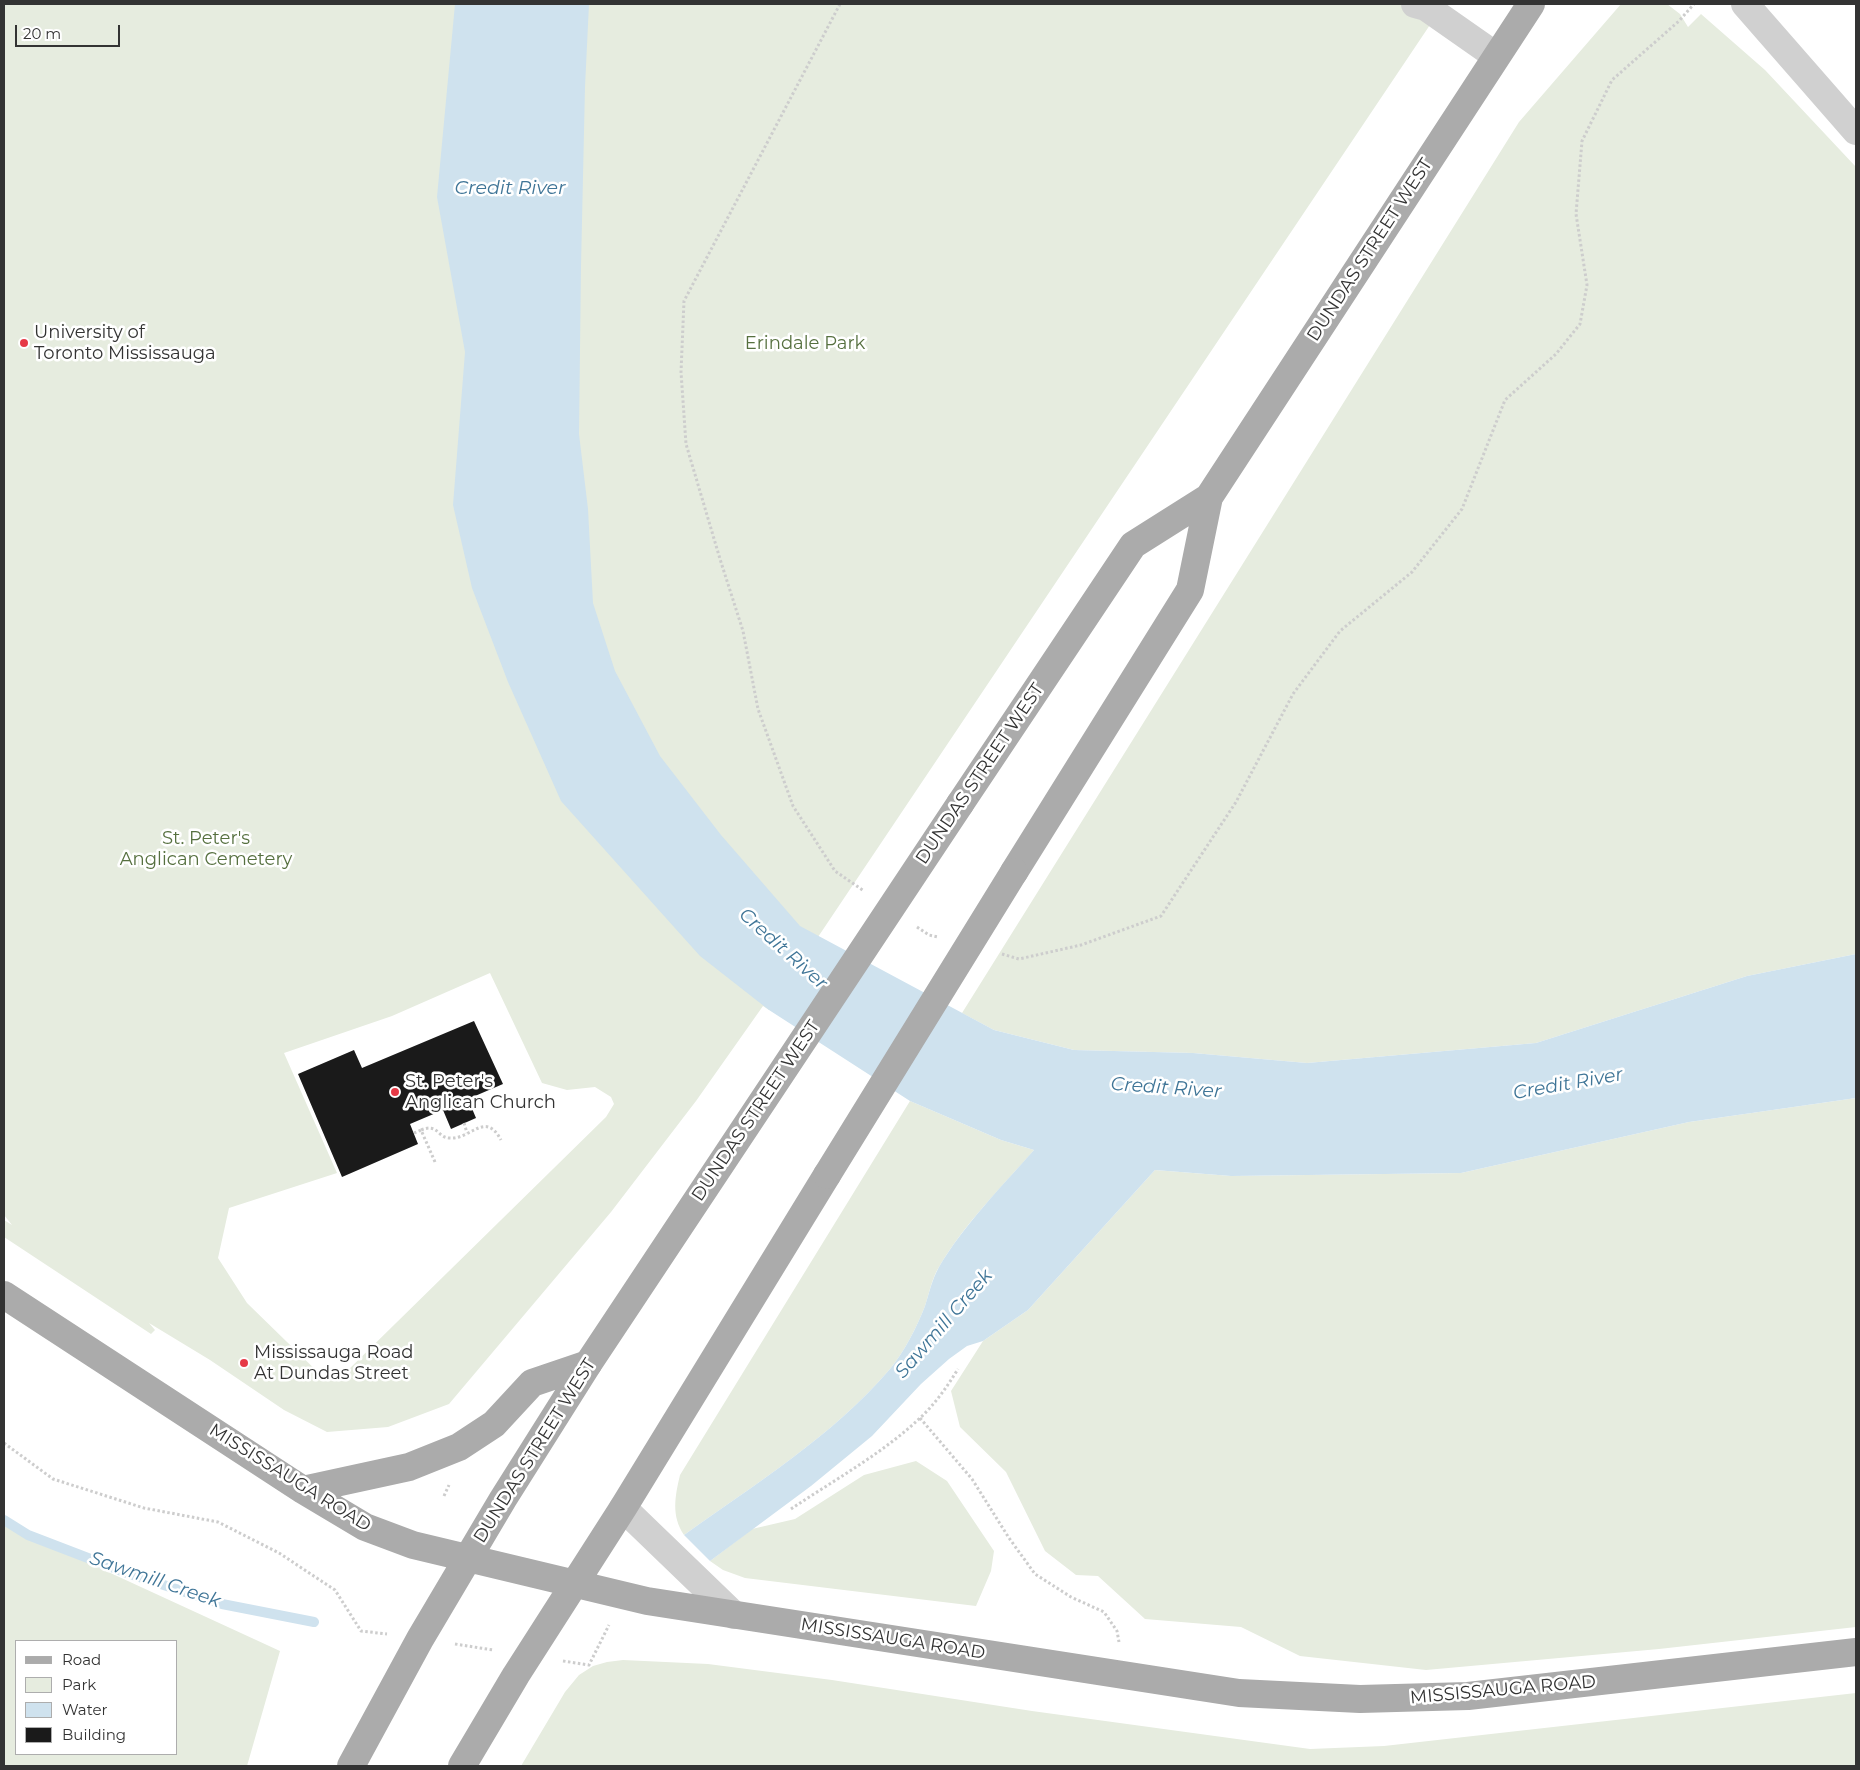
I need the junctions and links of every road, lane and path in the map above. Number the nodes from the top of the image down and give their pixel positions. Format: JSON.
{"nodes":[{"id":1,"x":840,"y":4,"type":"edge"},
{"id":2,"x":1415,"y":4,"type":"edge"},
{"id":3,"x":1531,"y":4,"type":"edge"},
{"id":4,"x":1745,"y":4,"type":"edge"},
{"id":5,"x":1496,"y":56,"type":"junction"},
{"id":6,"x":1856,"y":131,"type":"edge"},
{"id":7,"x":684,"y":301,"type":"dead end"},
{"id":8,"x":1209,"y":497,"type":"junction"},
{"id":9,"x":464,"y":1123,"type":"dead end"},
{"id":10,"x":421,"y":1130,"type":"junction"},
{"id":11,"x":467,"y":1132,"type":"junction"},
{"id":12,"x":414,"y":1133,"type":"dead end"},
{"id":13,"x":501,"y":1140,"type":"dead end"},
{"id":14,"x":435,"y":1162,"type":"dead end"},
{"id":15,"x":4,"y":1295,"type":"edge"},
{"id":16,"x":588,"y":1364,"type":"junction"},
{"id":17,"x":958,"y":1369,"type":"dead end"},
{"id":18,"x":920,"y":1418,"type":"junction"},
{"id":19,"x":4,"y":1443,"type":"edge"},
{"id":20,"x":303,"y":1490,"type":"junction"},
{"id":21,"x":623,"y":1508,"type":"junction"},
{"id":22,"x":791,"y":1509,"type":"dead end"},
{"id":23,"x":468,"y":1558,"type":"junction"},
{"id":24,"x":574,"y":1584,"type":"junction"},
{"id":25,"x":734,"y":1615,"type":"junction"},
{"id":26,"x":420,"y":1639,"type":"junction"},
{"id":27,"x":1856,"y":1652,"type":"edge"},
{"id":28,"x":528,"y":1656,"type":"junction"},
{"id":29,"x":589,"y":1665,"type":"dead end"},
{"id":30,"x":1125,"y":1674,"type":"junction"},
{"id":31,"x":351,"y":1766,"type":"edge"},
{"id":32,"x":462,"y":1766,"type":"edge"}],
"edges":[{"from":1,"to":7,"type":"path"},
{"from":2,"to":5,"type":"street"},
{"from":3,"to":5,"type":"main road","name":"DUNDAS STREET WEST"},
{"from":4,"to":6,"type":"street"},
{"from":5,"to":8,"type":"main road","name":"DUNDAS STREET WEST"},
{"from":8,"to":16,"type":"main road","name":"DUNDAS STREET WEST","bridge":true},
{"from":8,"to":21,"type":"main road","name":"DUNDAS STREET WEST","bridge":true},
{"from":9,"to":11,"type":"path"},
{"from":10,"to":11,"type":"path"},
{"from":10,"to":12,"type":"path"},
{"from":10,"to":14,"type":"path"},
{"from":11,"to":13,"type":"path"},
{"from":15,"to":20,"type":"main road","name":"MISSISSAUGA ROAD"},
{"from":16,"to":20,"type":"main road"},
{"from":16,"to":23,"type":"main road","name":"DUNDAS STREET WEST"},
{"from":17,"to":18,"type":"path"},
{"from":18,"to":22,"type":"path"},
{"from":18,"to":30,"type":"path"},
{"from":19,"to":26,"type":"path"},
{"from":20,"to":23,"type":"main road","name":"MISSISSAUGA ROAD"},
{"from":21,"to":24,"type":"main road","name":"DUNDAS STREET WEST"},
{"from":21,"to":25,"type":"street"},
{"from":23,"to":24,"type":"main road","name":"MISSISSAUGA ROAD"},
{"from":23,"to":26,"type":"main road","name":"DUNDAS STREET WEST"},
{"from":24,"to":25,"type":"main road","name":"MISSISSAUGA ROAD"},
{"from":24,"to":28,"type":"main road","name":"DUNDAS STREET WEST"},
{"from":25,"to":30,"type":"main road","name":"MISSISSAUGA ROAD"},
{"from":26,"to":28,"type":"path"},
{"from":26,"to":31,"type":"main road","name":"DUNDAS STREET WEST"},
{"from":27,"to":30,"type":"main road","name":"MISSISSAUGA ROAD"},
{"from":28,"to":29,"type":"path"},
{"from":28,"to":32,"type":"main road","name":"DUNDAS STREET WEST"}]}
